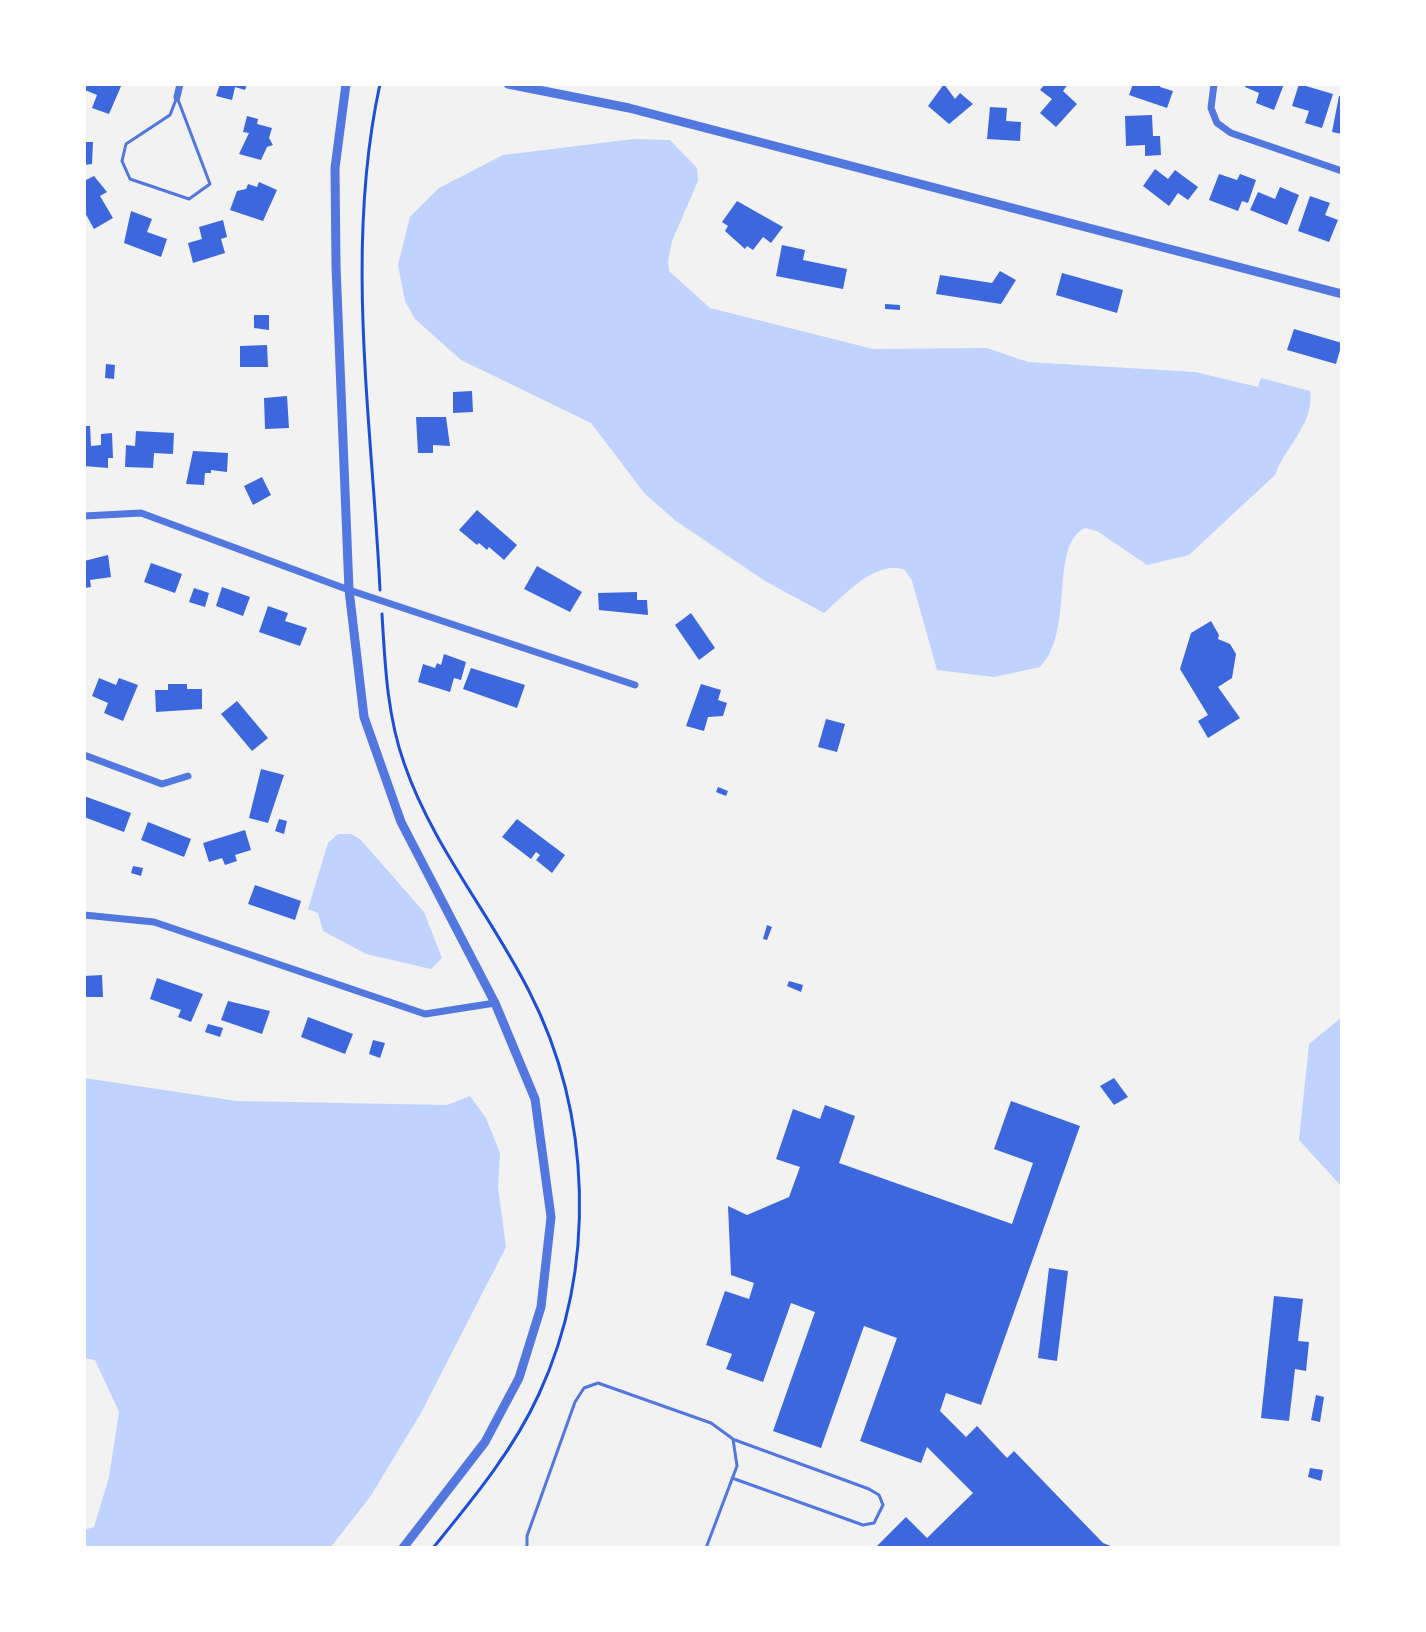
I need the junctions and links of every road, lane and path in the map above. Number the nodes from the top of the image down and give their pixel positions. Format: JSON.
{"nodes":[{"id":1,"x":180,"y":84,"type":"edge"},
{"id":2,"x":346,"y":84,"type":"edge"},
{"id":3,"x":380,"y":84,"type":"edge"},
{"id":4,"x":508,"y":84,"type":"edge"},
{"id":5,"x":1214,"y":84,"type":"edge"},
{"id":6,"x":177,"y":97,"type":"junction"},
{"id":7,"x":1342,"y":171,"type":"edge"},
{"id":8,"x":1342,"y":294,"type":"edge"},
{"id":9,"x":84,"y":516,"type":"edge"},
{"id":10,"x":349,"y":590,"type":"junction"},
{"id":11,"x":381,"y":600,"type":"junction"},
{"id":12,"x":635,"y":685,"type":"dead end"},
{"id":13,"x":84,"y":755,"type":"edge"},
{"id":14,"x":188,"y":776,"type":"dead end"},
{"id":15,"x":84,"y":915,"type":"edge"},
{"id":16,"x":495,"y":1003,"type":"junction"},
{"id":17,"x":733,"y":1439,"type":"junction"},
{"id":18,"x":732,"y":1478,"type":"junction"},
{"id":19,"x":403,"y":1548,"type":"edge"},
{"id":20,"x":433,"y":1548,"type":"edge"},
{"id":21,"x":527,"y":1548,"type":"edge"},
{"id":22,"x":706,"y":1548,"type":"edge"}],
"edges":[{"from":1,"to":6,"type":"street"},
{"from":2,"to":10,"type":"street"},
{"from":3,"to":11,"type":"path"},
{"from":4,"to":8,"type":"street"},
{"from":5,"to":7,"type":"street"},
{"from":6,"to":6,"type":"lane"},
{"from":9,"to":10,"type":"street"},
{"from":10,"to":11,"type":"street"},
{"from":10,"to":16,"type":"street"},
{"from":11,"to":12,"type":"street"},
{"from":11,"to":20,"type":"path"},
{"from":13,"to":14,"type":"street"},
{"from":15,"to":16,"type":"street"},
{"from":16,"to":19,"type":"street"},
{"from":17,"to":18,"type":"lane"},
{"from":17,"to":18,"type":"lane"},
{"from":17,"to":21,"type":"lane"},
{"from":18,"to":22,"type":"lane"}]}
